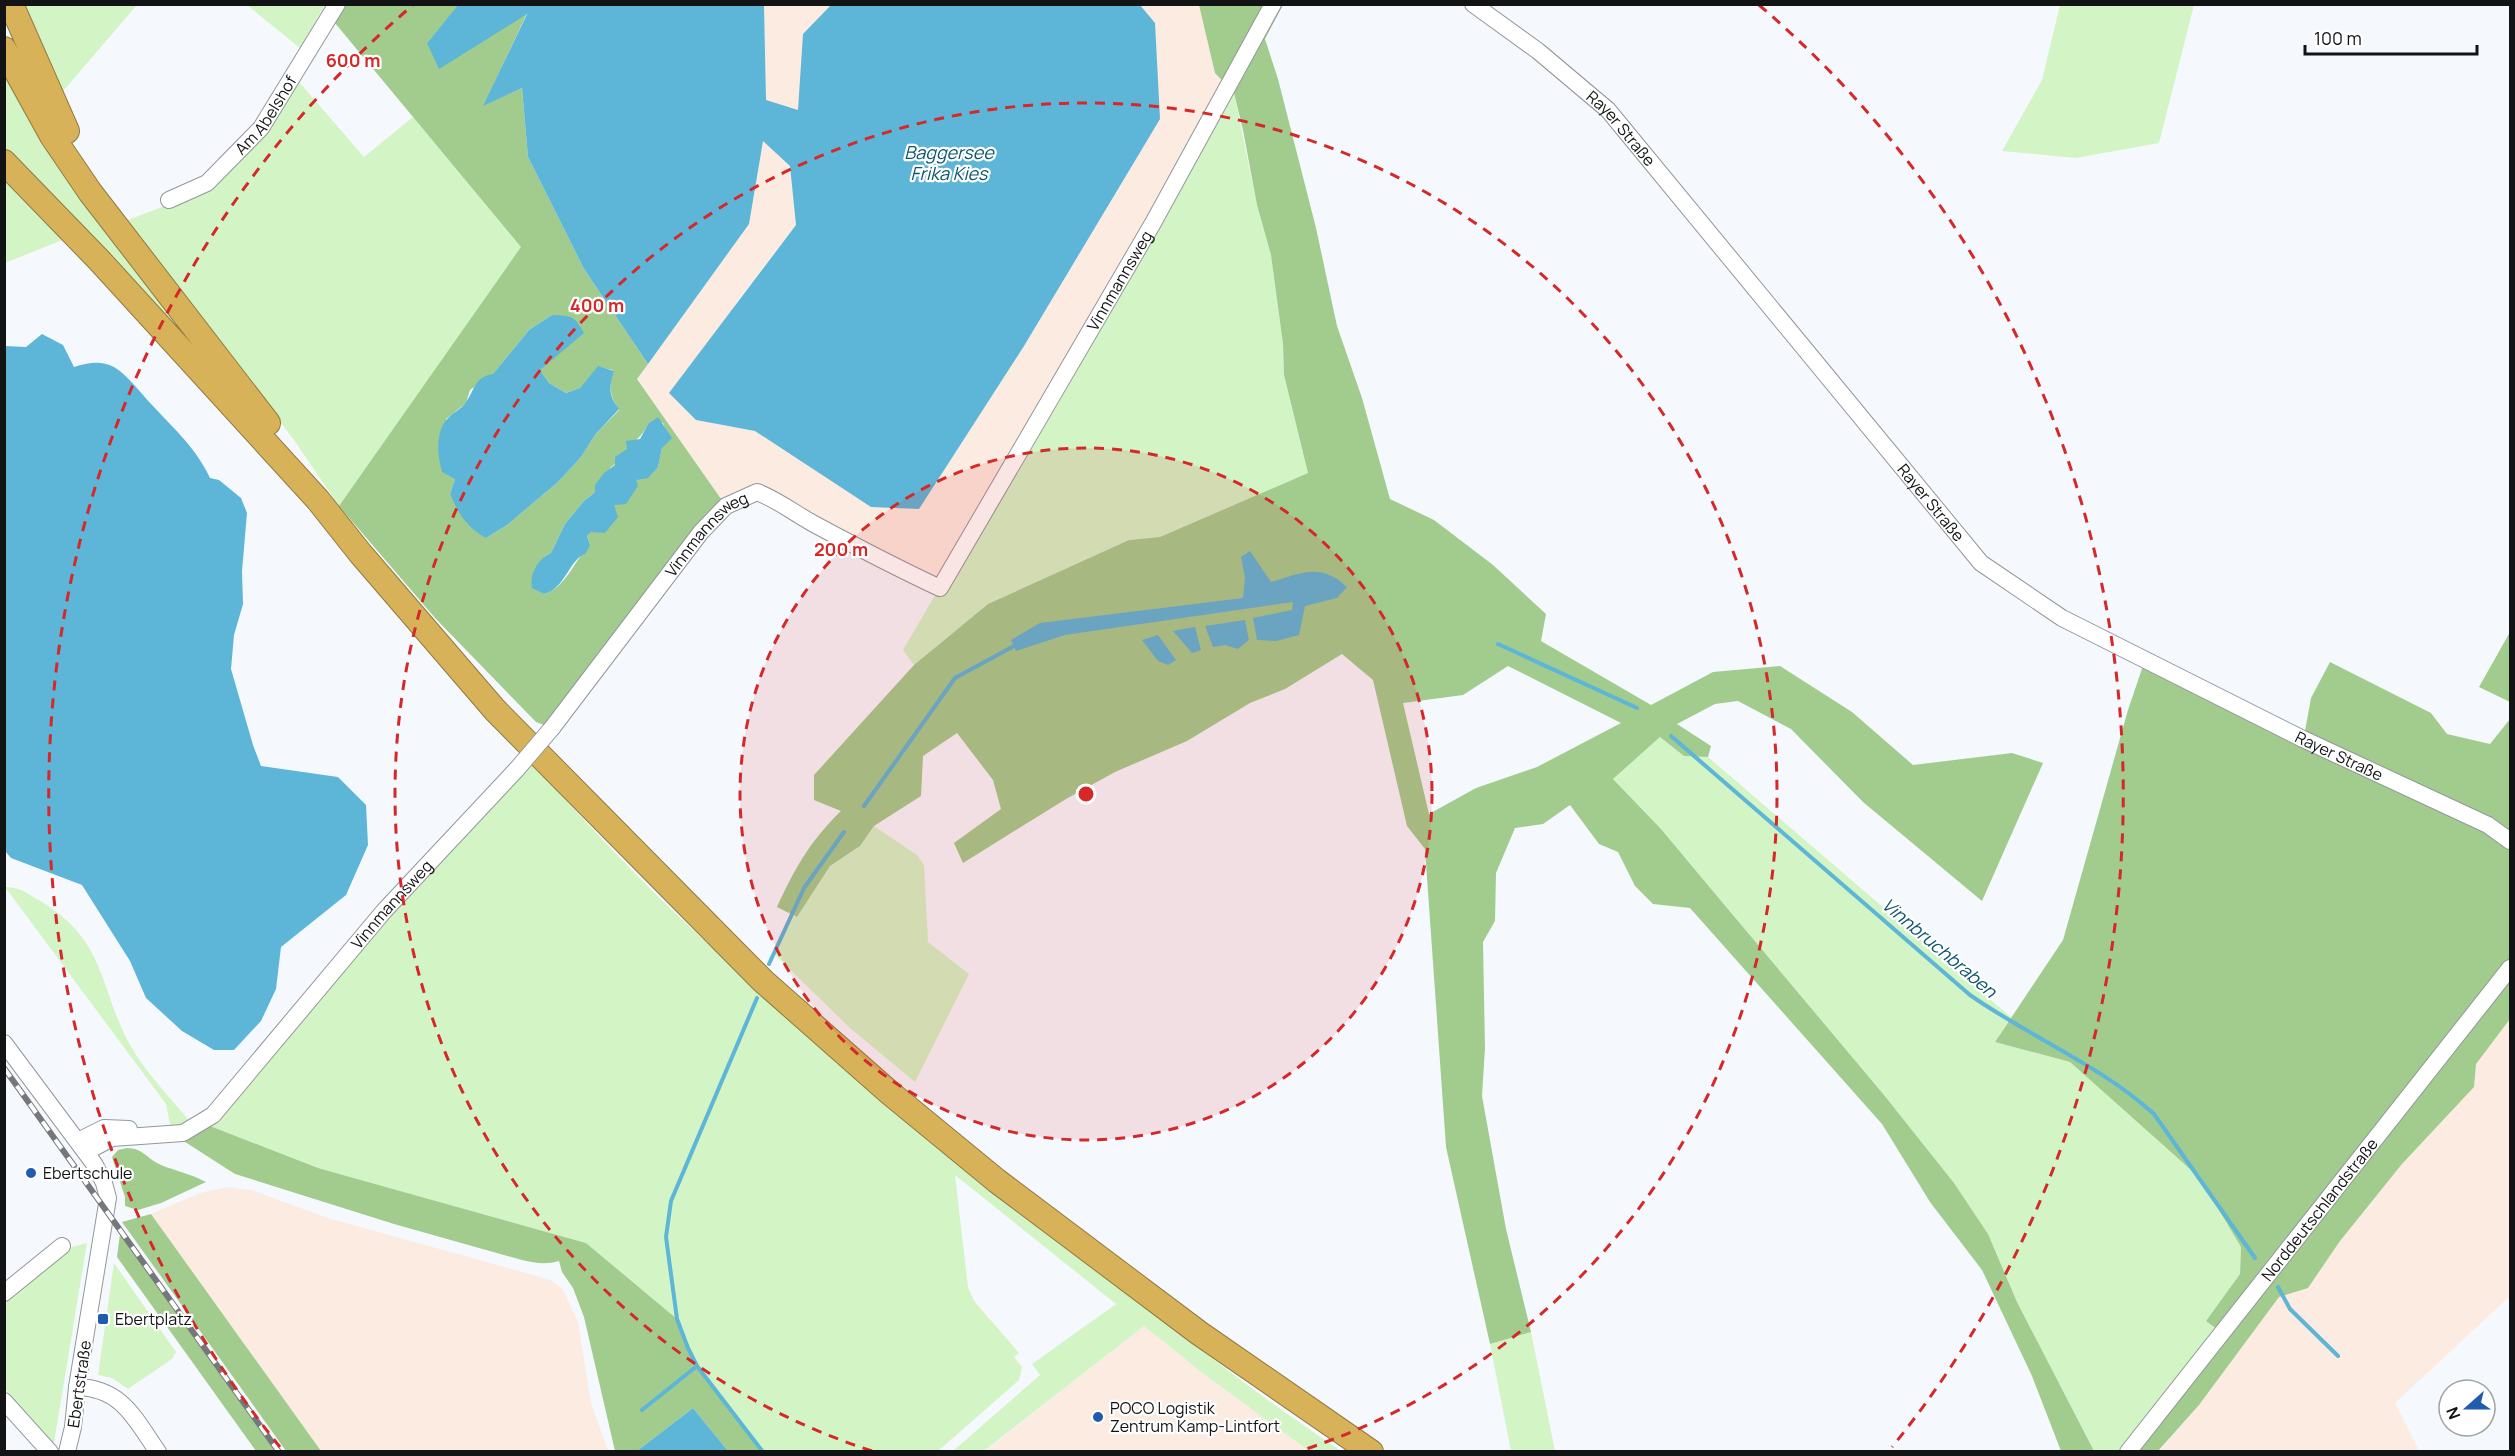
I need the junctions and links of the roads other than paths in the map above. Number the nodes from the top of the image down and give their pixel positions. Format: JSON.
{"nodes":[{"id":1,"x":11,"y":4,"type":"edge"},
{"id":2,"x":337,"y":4,"type":"edge"},
{"id":3,"x":1273,"y":4,"type":"edge"},
{"id":4,"x":1473,"y":4,"type":"edge"},
{"id":5,"x":4,"y":49,"type":"edge"},
{"id":6,"x":4,"y":162,"type":"edge"},
{"id":7,"x":169,"y":200,"type":"dead end"},
{"id":8,"x":144,"y":262,"type":"junction"},
{"id":9,"x":318,"y":500,"type":"junction"},
{"id":10,"x":2511,"y":841,"type":"edge"},
{"id":11,"x":2511,"y":968,"type":"edge"},
{"id":12,"x":4,"y":1043,"type":"edge"},
{"id":13,"x":82,"y":1146,"type":"junction"},
{"id":14,"x":62,"y":1246,"type":"dead end"},
{"id":15,"x":4,"y":1293,"type":"edge"},
{"id":16,"x":77,"y":1387,"type":"junction"},
{"id":17,"x":4,"y":1401,"type":"edge"},
{"id":18,"x":50,"y":1452,"type":"edge"},
{"id":19,"x":68,"y":1452,"type":"edge"},
{"id":20,"x":158,"y":1452,"type":"edge"},
{"id":21,"x":1371,"y":1452,"type":"edge"},
{"id":22,"x":2128,"y":1452,"type":"edge"}],
"edges":[{"from":1,"to":8,"type":"highway"},
{"from":2,"to":7,"type":"street","name":"Am Abelshof"},
{"from":3,"to":13,"type":"street","name":"Vinnmannsweg","bridge":true},
{"from":4,"to":10,"type":"street","name":"Rayer Straße"},
{"from":5,"to":8,"type":"highway"},
{"from":6,"to":9,"type":"highway"},
{"from":8,"to":9,"type":"highway"},
{"from":9,"to":21,"type":"highway"},
{"from":11,"to":22,"type":"street","name":"Norddeutschlandstraße"},
{"from":12,"to":13,"type":"street","name":"Ebertstraße"},
{"from":13,"to":16,"type":"street","name":"Ebertstraße"},
{"from":14,"to":15,"type":"street"},
{"from":16,"to":19,"type":"street","name":"Ebertstraße"},
{"from":16,"to":20,"type":"street"},
{"from":17,"to":18,"type":"street"}]}
